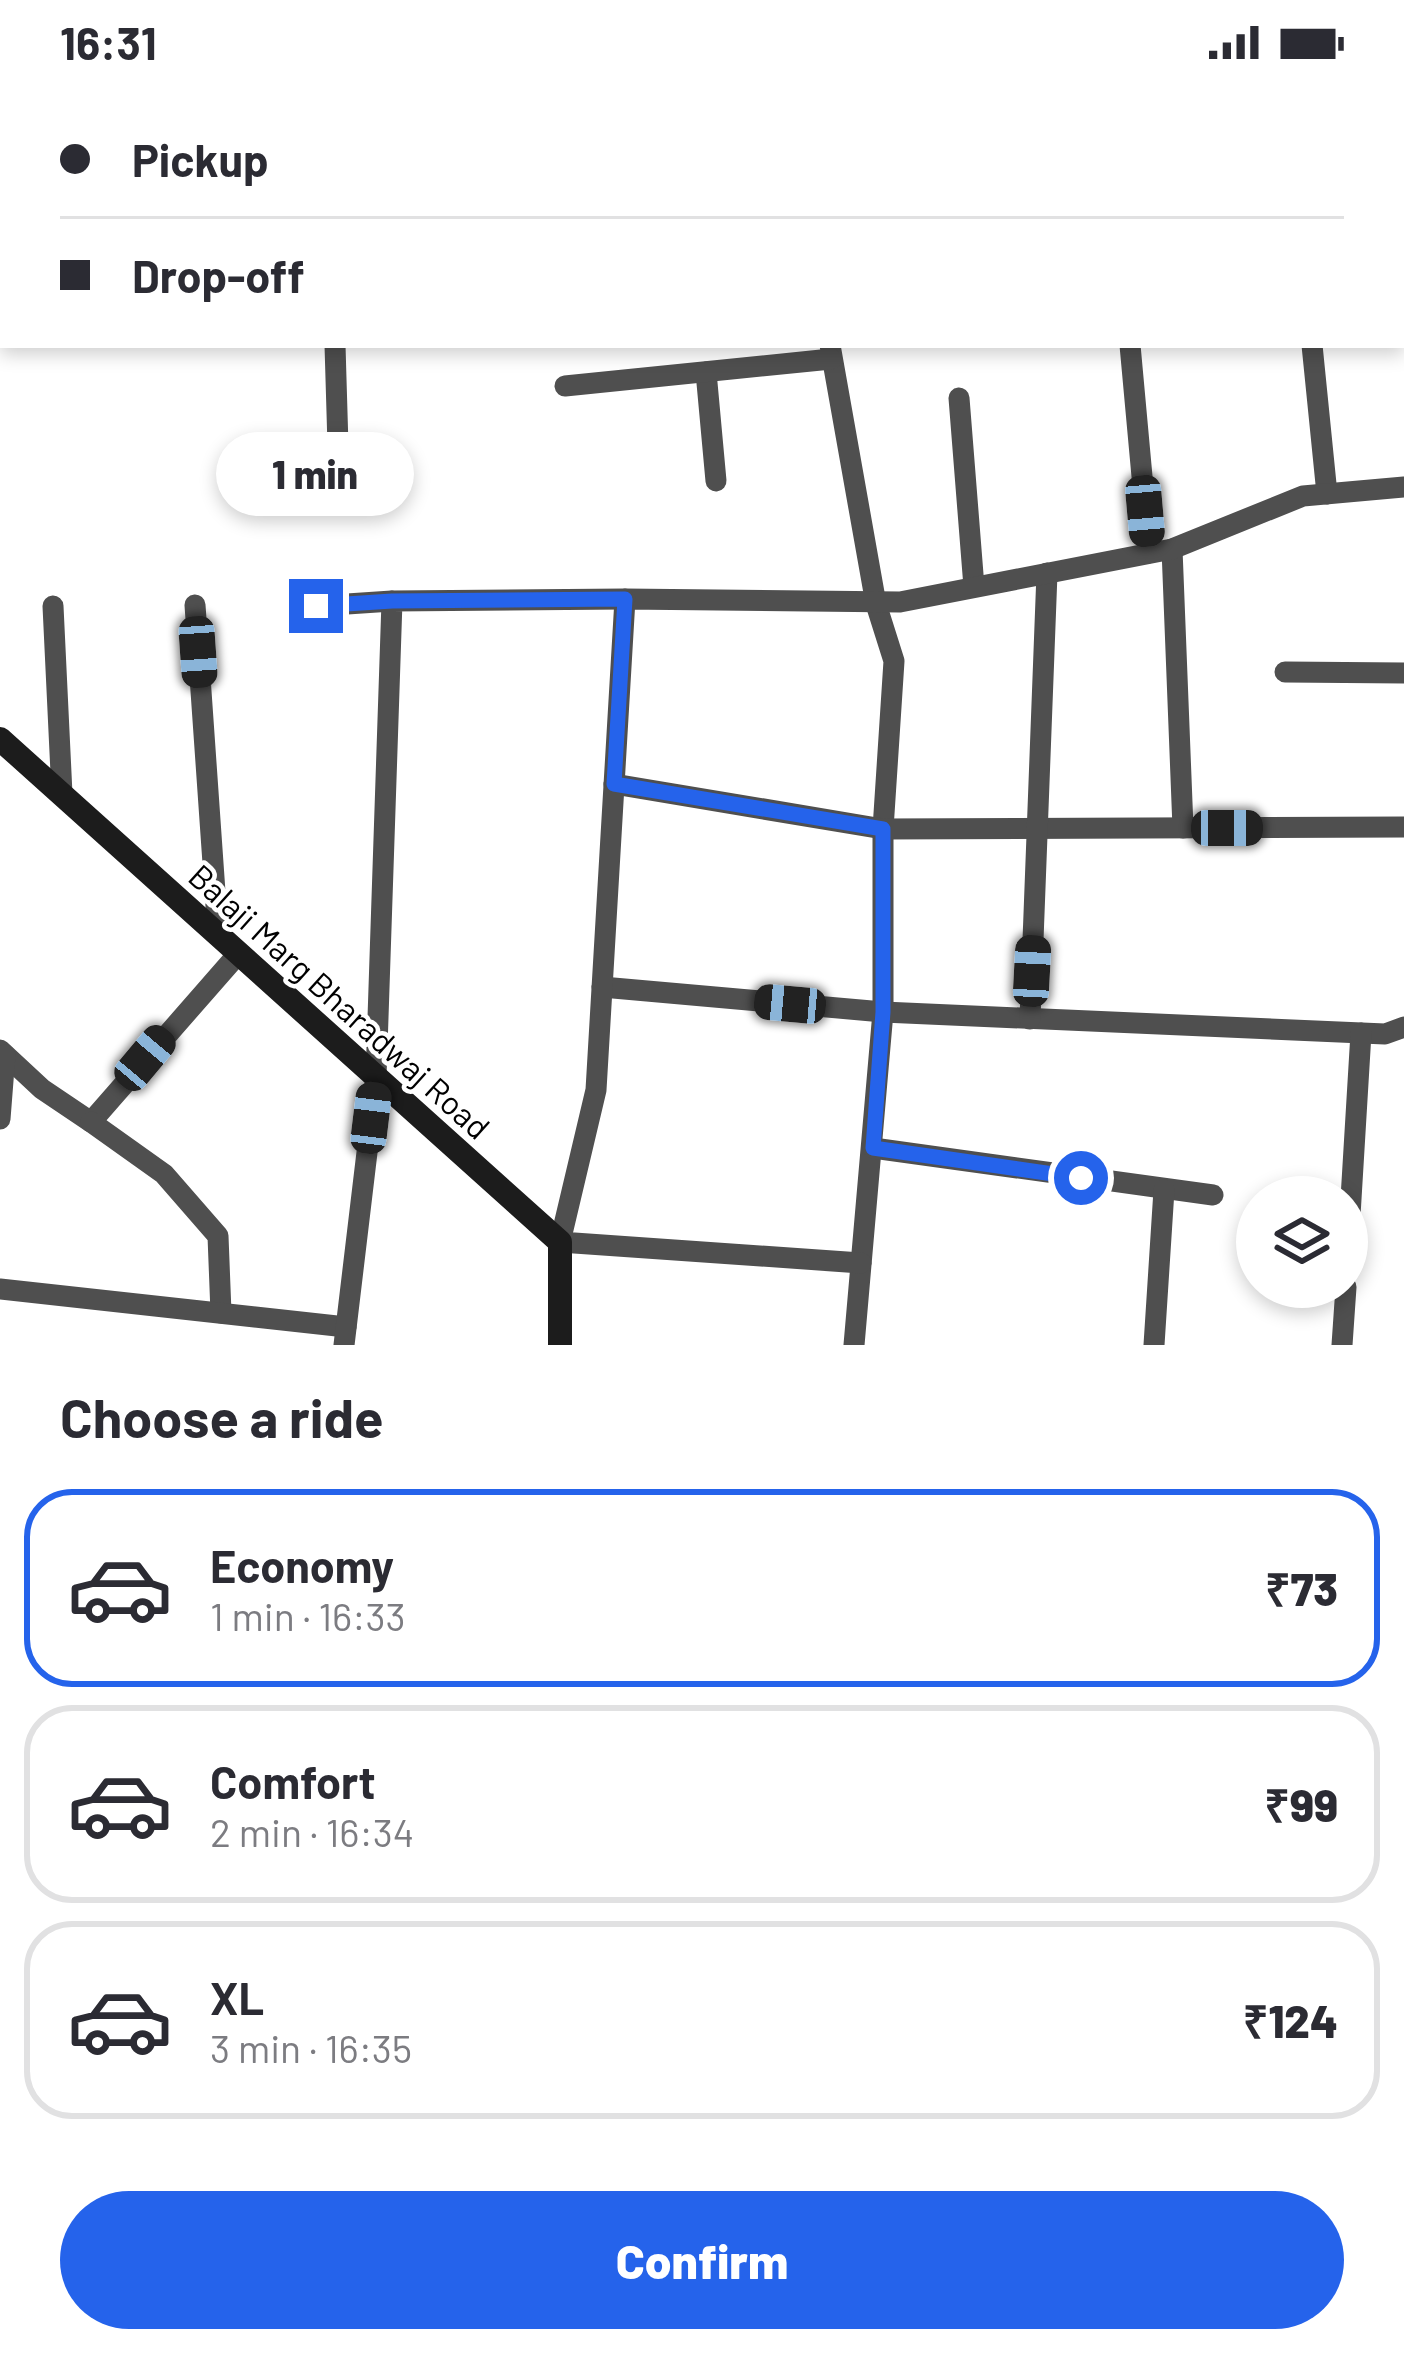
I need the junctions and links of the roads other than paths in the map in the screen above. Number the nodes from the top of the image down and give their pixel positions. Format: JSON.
{"nodes":[{"id":1,"x":335,"y":348,"type":"edge"},
{"id":2,"x":1130,"y":348,"type":"edge"},
{"id":3,"x":1312,"y":348,"type":"edge"},
{"id":4,"x":830,"y":352,"type":"edge"},
{"id":5,"x":706,"y":372,"type":"junction"},
{"id":6,"x":565,"y":386,"type":"dead end"},
{"id":7,"x":959,"y":398,"type":"dead end"},
{"id":8,"x":339,"y":480,"type":"dead end"},
{"id":9,"x":716,"y":482,"type":"dead end"},
{"id":10,"x":1404,"y":487,"type":"edge"},
{"id":11,"x":1327,"y":494,"type":"junction"},
{"id":12,"x":1160,"y":551,"type":"junction"},
{"id":13,"x":1047,"y":573,"type":"junction"},
{"id":14,"x":974,"y":587,"type":"junction"},
{"id":15,"x":625,"y":599,"type":"junction"},
{"id":16,"x":392,"y":601,"type":"junction"},
{"id":17,"x":876,"y":604,"type":"junction"},
{"id":18,"x":195,"y":605,"type":"dead end"},
{"id":19,"x":52,"y":606,"type":"dead end"},
{"id":20,"x":316,"y":606,"type":"dead end"},
{"id":21,"x":1285,"y":672,"type":"dead end"},
{"id":22,"x":1404,"y":673,"type":"edge"},
{"id":23,"x":0,"y":740,"type":"edge"},
{"id":24,"x":614,"y":784,"type":"junction"},
{"id":25,"x":62,"y":794,"type":"junction"},
{"id":26,"x":1404,"y":827,"type":"edge"},
{"id":27,"x":1040,"y":828,"type":"junction"},
{"id":28,"x":1183,"y":828,"type":"junction"},
{"id":29,"x":883,"y":829,"type":"junction"},
{"id":30,"x":218,"y":935,"type":"junction"},
{"id":31,"x":238,"y":954,"type":"junction"},
{"id":32,"x":602,"y":987,"type":"junction"},
{"id":33,"x":883,"y":1012,"type":"junction"},
{"id":34,"x":1030,"y":1019,"type":"junction"},
{"id":35,"x":1404,"y":1028,"type":"edge"},
{"id":36,"x":1360,"y":1033,"type":"junction"},
{"id":37,"x":2,"y":1053,"type":"edge"},
{"id":38,"x":376,"y":1077,"type":"junction"},
{"id":39,"x":0,"y":1119,"type":"edge"},
{"id":40,"x":91,"y":1122,"type":"junction"},
{"id":41,"x":873,"y":1148,"type":"junction"},
{"id":42,"x":1352,"y":1176,"type":"edge"},
{"id":43,"x":1164,"y":1190,"type":"junction"},
{"id":44,"x":1213,"y":1195,"type":"dead end"},
{"id":45,"x":560,"y":1242,"type":"junction"},
{"id":46,"x":861,"y":1264,"type":"junction"},
{"id":47,"x":0,"y":1289,"type":"edge"},
{"id":48,"x":1345,"y":1308,"type":"edge"},
{"id":49,"x":221,"y":1313,"type":"junction"},
{"id":50,"x":345,"y":1336,"type":"edge"},
{"id":51,"x":560,"y":1345,"type":"edge"},
{"id":52,"x":854,"y":1345,"type":"edge"},
{"id":53,"x":1154,"y":1345,"type":"edge"},
{"id":54,"x":1342,"y":1345,"type":"edge"}],
"edges":[{"from":1,"to":8,"type":"street"},
{"from":2,"to":12,"type":"street"},
{"from":3,"to":11,"type":"street"},
{"from":4,"to":5,"type":"street"},
{"from":4,"to":17,"type":"street"},
{"from":5,"to":6,"type":"street"},
{"from":5,"to":9,"type":"street"},
{"from":7,"to":14,"type":"street"},
{"from":10,"to":11,"type":"street"},
{"from":11,"to":12,"type":"street"},
{"from":12,"to":13,"type":"street"},
{"from":12,"to":28,"type":"street"},
{"from":13,"to":14,"type":"street"},
{"from":13,"to":27,"type":"street"},
{"from":14,"to":17,"type":"street"},
{"from":15,"to":16,"type":"street"},
{"from":15,"to":17,"type":"street"},
{"from":15,"to":24,"type":"street"},
{"from":16,"to":20,"type":"street"},
{"from":16,"to":38,"type":"street"},
{"from":17,"to":29,"type":"street"},
{"from":18,"to":30,"type":"street"},
{"from":19,"to":25,"type":"street"},
{"from":21,"to":22,"type":"street"},
{"from":23,"to":25,"type":"street","name":"Balaji Marg Bharadwaj Road"},
{"from":24,"to":29,"type":"street"},
{"from":24,"to":32,"type":"street"},
{"from":25,"to":30,"type":"street","name":"Balaji Marg Bharadwaj Road"},
{"from":26,"to":28,"type":"street"},
{"from":27,"to":28,"type":"street"},
{"from":27,"to":29,"type":"street"},
{"from":27,"to":34,"type":"street"},
{"from":29,"to":33,"type":"street"},
{"from":30,"to":31,"type":"street","name":"Balaji Marg Bharadwaj Road"},
{"from":31,"to":38,"type":"street","name":"Balaji Marg Bharadwaj Road"},
{"from":31,"to":40,"type":"street"},
{"from":32,"to":33,"type":"street"},
{"from":32,"to":45,"type":"street"},
{"from":33,"to":34,"type":"street"},
{"from":33,"to":41,"type":"street"},
{"from":34,"to":36,"type":"street"},
{"from":35,"to":36,"type":"street"},
{"from":36,"to":42,"type":"street"},
{"from":37,"to":39,"type":"street"},
{"from":37,"to":40,"type":"street"},
{"from":38,"to":45,"type":"street","name":"Balaji Marg Bharadwaj Road"},
{"from":38,"to":50,"type":"street"},
{"from":40,"to":49,"type":"street"},
{"from":41,"to":43,"type":"street"},
{"from":41,"to":46,"type":"street"},
{"from":43,"to":44,"type":"street"},
{"from":43,"to":53,"type":"street"},
{"from":45,"to":46,"type":"street"},
{"from":45,"to":51,"type":"street"},
{"from":46,"to":52,"type":"street"},
{"from":47,"to":49,"type":"street"},
{"from":48,"to":54,"type":"street"},
{"from":49,"to":50,"type":"street"}]}
